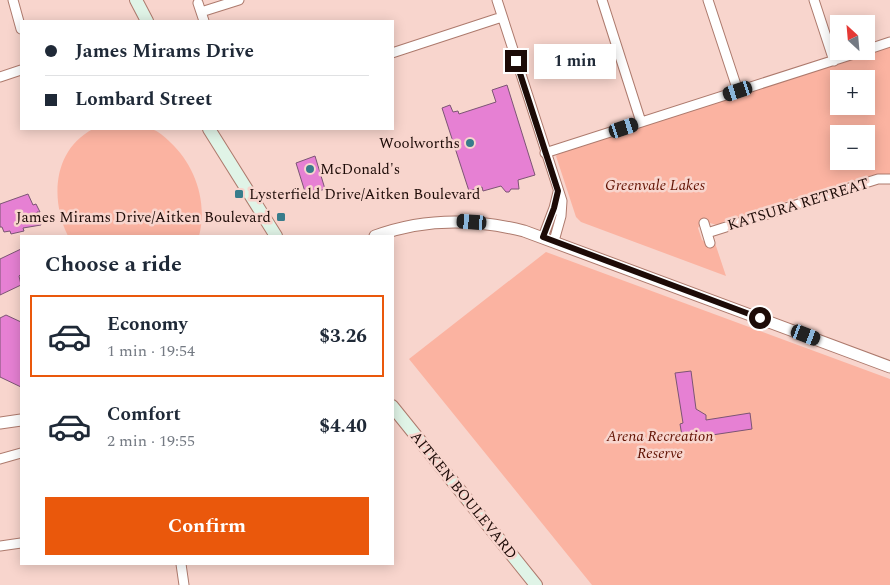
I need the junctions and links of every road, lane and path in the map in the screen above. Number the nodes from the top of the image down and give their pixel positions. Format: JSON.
{"nodes":[{"id":1,"x":12,"y":0,"type":"edge"},
{"id":2,"x":136,"y":0,"type":"edge"},
{"id":3,"x":239,"y":0,"type":"edge"},
{"id":4,"x":497,"y":0,"type":"edge"},
{"id":5,"x":602,"y":0,"type":"edge"},
{"id":6,"x":708,"y":0,"type":"edge"},
{"id":7,"x":814,"y":0,"type":"edge"},
{"id":8,"x":198,"y":3,"type":"dead end"},
{"id":9,"x":202,"y":17,"type":"edge"},
{"id":10,"x":502,"y":17,"type":"junction"},
{"id":11,"x":147,"y":20,"type":"edge"},
{"id":12,"x":20,"y":26,"type":"edge"},
{"id":13,"x":890,"y":42,"type":"edge"},
{"id":14,"x":875,"y":47,"type":"edge"},
{"id":15,"x":394,"y":52,"type":"edge"},
{"id":16,"x":837,"y":60,"type":"edge"},
{"id":17,"x":834,"y":61,"type":"junction"},
{"id":18,"x":20,"y":70,"type":"edge"},
{"id":19,"x":0,"y":76,"type":"edge"},
{"id":20,"x":738,"y":91,"type":"junction"},
{"id":21,"x":641,"y":122,"type":"junction"},
{"id":22,"x":211,"y":130,"type":"edge"},
{"id":23,"x":545,"y":153,"type":"junction"},
{"id":24,"x":890,"y":180,"type":"edge"},
{"id":25,"x":704,"y":223,"type":"dead end"},
{"id":26,"x":707,"y":233,"type":"junction"},
{"id":27,"x":275,"y":235,"type":"edge"},
{"id":28,"x":378,"y":235,"type":"edge"},
{"id":29,"x":548,"y":239,"type":"junction"},
{"id":30,"x":710,"y":242,"type":"dead end"},
{"id":31,"x":890,"y":367,"type":"edge"},
{"id":32,"x":394,"y":408,"type":"edge"},
{"id":33,"x":20,"y":420,"type":"edge"},
{"id":34,"x":0,"y":423,"type":"edge"},
{"id":35,"x":20,"y":453,"type":"edge"},
{"id":36,"x":0,"y":459,"type":"edge"},
{"id":37,"x":20,"y":543,"type":"edge"},
{"id":38,"x":0,"y":546,"type":"edge"},
{"id":39,"x":181,"y":565,"type":"edge"},
{"id":40,"x":184,"y":585,"type":"edge"},
{"id":41,"x":536,"y":585,"type":"edge"}],
"edges":[{"from":1,"to":12,"type":"street"},
{"from":2,"to":11,"type":"main road"},
{"from":3,"to":9,"type":"street"},
{"from":4,"to":10,"type":"street"},
{"from":5,"to":21,"type":"street"},
{"from":6,"to":20,"type":"street"},
{"from":7,"to":17,"type":"street"},
{"from":8,"to":9,"type":"street"},
{"from":10,"to":15,"type":"street"},
{"from":10,"to":23,"type":"street"},
{"from":13,"to":14,"type":"street"},
{"from":16,"to":17,"type":"street"},
{"from":17,"to":20,"type":"street"},
{"from":18,"to":19,"type":"street"},
{"from":20,"to":21,"type":"street"},
{"from":21,"to":23,"type":"street"},
{"from":22,"to":27,"type":"main road"},
{"from":23,"to":29,"type":"street"},
{"from":24,"to":26,"type":"street","name":"KATSURA RETREAT"},
{"from":25,"to":26,"type":"street","name":"KATSURA RETREAT"},
{"from":26,"to":30,"type":"street","name":"KATSURA RETREAT"},
{"from":28,"to":29,"type":"street"},
{"from":29,"to":31,"type":"street"},
{"from":32,"to":41,"type":"main road","name":"AITKEN BOULEVARD"},
{"from":33,"to":34,"type":"street"},
{"from":35,"to":36,"type":"street"},
{"from":37,"to":38,"type":"street"},
{"from":39,"to":40,"type":"street"}]}
